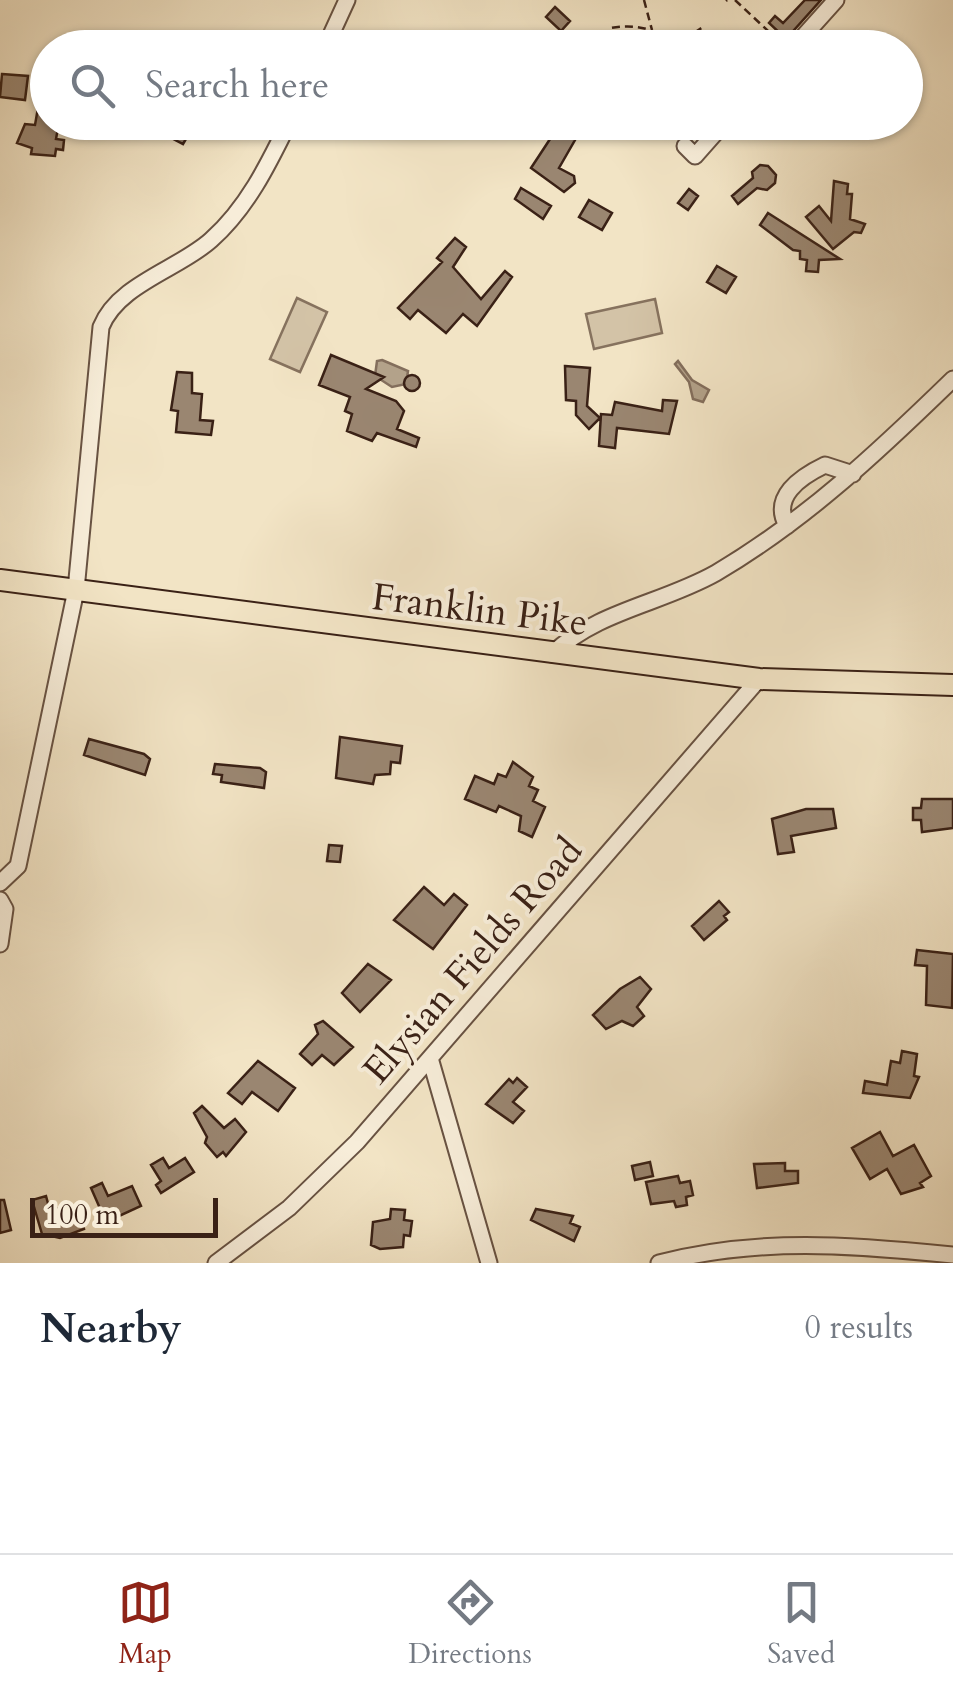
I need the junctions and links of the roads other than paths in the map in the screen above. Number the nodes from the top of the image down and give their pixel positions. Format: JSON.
{"nodes":[{"id":1,"x":347,"y":0,"type":"edge"},
{"id":2,"x":836,"y":0,"type":"edge"},
{"id":3,"x":333,"y":30,"type":"edge"},
{"id":4,"x":807,"y":30,"type":"edge"},
{"id":5,"x":280,"y":140,"type":"edge"},
{"id":6,"x":709,"y":140,"type":"edge"},
{"id":7,"x":684,"y":146,"type":"dead end"},
{"id":8,"x":953,"y":378,"type":"edge"},
{"id":9,"x":853,"y":474,"type":"junction"},
{"id":10,"x":787,"y":526,"type":"junction"},
{"id":11,"x":0,"y":580,"type":"edge"},
{"id":12,"x":76,"y":590,"type":"junction"},
{"id":13,"x":552,"y":654,"type":"junction"},
{"id":14,"x":759,"y":680,"type":"junction"},
{"id":15,"x":953,"y":685,"type":"edge"},
{"id":16,"x":5,"y":880,"type":"edge"},
{"id":17,"x":2,"y":905,"type":"edge"},
{"id":18,"x":0,"y":944,"type":"edge"},
{"id":19,"x":430,"y":1058,"type":"junction"},
{"id":20,"x":953,"y":1256,"type":"edge"},
{"id":21,"x":216,"y":1263,"type":"edge"},
{"id":22,"x":489,"y":1263,"type":"edge"},
{"id":23,"x":660,"y":1263,"type":"edge"}],
"edges":[{"from":1,"to":3,"type":"street"},
{"from":2,"to":4,"type":"street"},
{"from":5,"to":12,"type":"street"},
{"from":6,"to":7,"type":"street"},
{"from":8,"to":9,"type":"street"},
{"from":9,"to":10,"type":"street"},
{"from":9,"to":10,"type":"street"},
{"from":10,"to":13,"type":"street"},
{"from":11,"to":12,"type":"main road","name":"Franklin Pike"},
{"from":12,"to":13,"type":"main road","name":"Franklin Pike"},
{"from":12,"to":16,"type":"street"},
{"from":13,"to":14,"type":"main road","name":"Franklin Pike"},
{"from":14,"to":15,"type":"main road","name":"Franklin Pike"},
{"from":14,"to":19,"type":"street","name":"Elysian Fields Road"},
{"from":16,"to":17,"type":"street"},
{"from":17,"to":18,"type":"street"},
{"from":19,"to":21,"type":"street","name":"Elysian Fields Road"},
{"from":19,"to":22,"type":"street"},
{"from":20,"to":23,"type":"street"}]}
